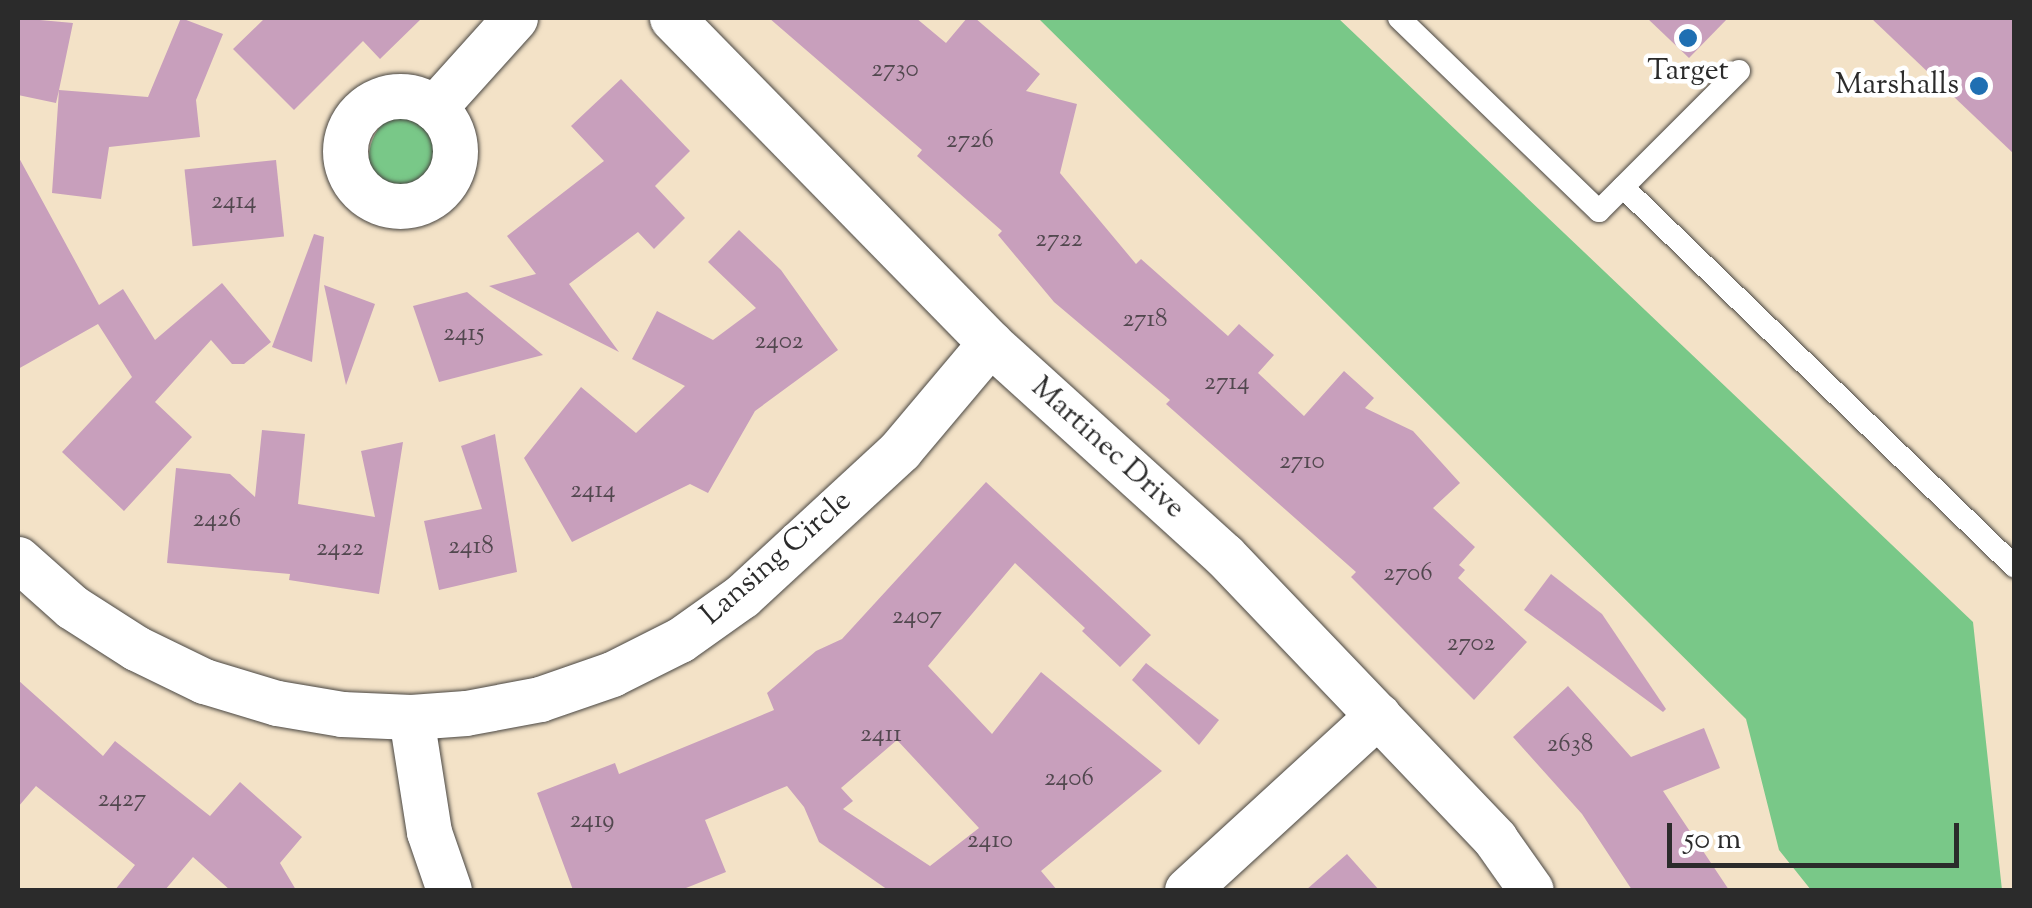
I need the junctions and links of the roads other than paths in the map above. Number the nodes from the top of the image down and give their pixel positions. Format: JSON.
{"nodes":[{"id":1,"x":515,"y":18,"type":"edge"},
{"id":2,"x":672,"y":18,"type":"edge"},
{"id":3,"x":1399,"y":18,"type":"edge"},
{"id":4,"x":1739,"y":71,"type":"dead end"},
{"id":5,"x":434,"y":108,"type":"dead end"},
{"id":6,"x":1623,"y":187,"type":"junction"},
{"id":7,"x":990,"y":342,"type":"junction"},
{"id":8,"x":18,"y":559,"type":"edge"},
{"id":9,"x":2014,"y":566,"type":"edge"},
{"id":10,"x":1378,"y":716,"type":"junction"},
{"id":11,"x":410,"y":717,"type":"junction"},
{"id":12,"x":450,"y":890,"type":"edge"},
{"id":13,"x":1187,"y":890,"type":"edge"},
{"id":14,"x":1531,"y":890,"type":"edge"}],
"edges":[{"from":1,"to":5,"type":"street"},
{"from":2,"to":7,"type":"street","name":"Martinec Drive"},
{"from":3,"to":6,"type":"lane"},
{"from":4,"to":6,"type":"lane"},
{"from":6,"to":9,"type":"lane"},
{"from":7,"to":10,"type":"street","name":"Martinec Drive"},
{"from":7,"to":11,"type":"street","name":"Lansing Circle"},
{"from":8,"to":11,"type":"street","name":"Lansing Circle"},
{"from":10,"to":13,"type":"street"},
{"from":10,"to":14,"type":"street","name":"Martinec Drive"},
{"from":11,"to":12,"type":"street"}]}
